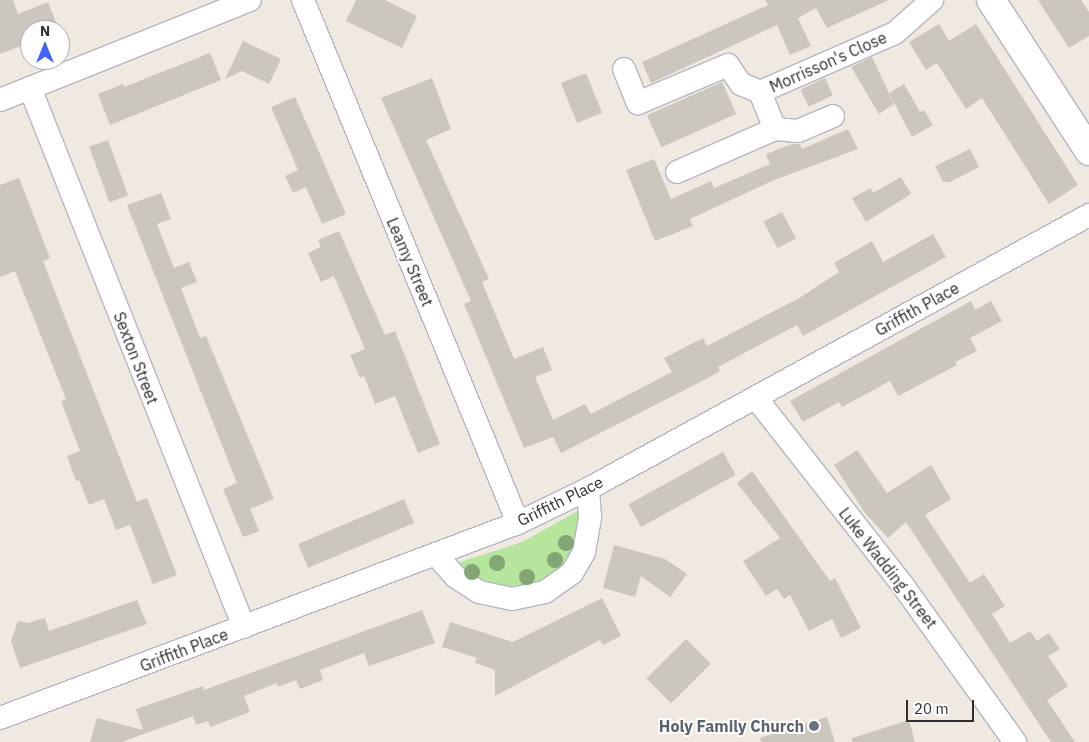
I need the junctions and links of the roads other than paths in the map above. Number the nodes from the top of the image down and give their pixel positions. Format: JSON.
{"nodes":[{"id":1,"x":250,"y":0,"type":"edge"},
{"id":2,"x":303,"y":0,"type":"edge"},
{"id":3,"x":932,"y":0,"type":"edge"},
{"id":4,"x":991,"y":0,"type":"edge"},
{"id":5,"x":624,"y":69,"type":"dead end"},
{"id":6,"x":30,"y":88,"type":"junction"},
{"id":7,"x":760,"y":92,"type":"junction"},
{"id":8,"x":0,"y":100,"type":"edge"},
{"id":9,"x":833,"y":116,"type":"dead end"},
{"id":10,"x":775,"y":129,"type":"junction"},
{"id":11,"x":1089,"y":151,"type":"edge"},
{"id":12,"x":677,"y":172,"type":"dead end"},
{"id":13,"x":1089,"y":215,"type":"edge"},
{"id":14,"x":756,"y":398,"type":"junction"},
{"id":15,"x":588,"y":489,"type":"junction"},
{"id":16,"x":518,"y":523,"type":"junction"},
{"id":17,"x":437,"y":556,"type":"junction"},
{"id":18,"x":244,"y":627,"type":"junction"},
{"id":19,"x":0,"y":718,"type":"edge"},
{"id":20,"x":1015,"y":742,"type":"edge"}],
"edges":[{"from":1,"to":6,"type":"street"},
{"from":2,"to":16,"type":"street","name":"Leamy Street"},
{"from":3,"to":7,"type":"street","name":"Morrisson's Close"},
{"from":4,"to":11,"type":"main road"},
{"from":5,"to":7,"type":"street"},
{"from":6,"to":8,"type":"street"},
{"from":6,"to":18,"type":"street","name":"Sexton Street"},
{"from":7,"to":10,"type":"street"},
{"from":9,"to":10,"type":"street"},
{"from":10,"to":12,"type":"street"},
{"from":13,"to":14,"type":"street","name":"Griffith Place"},
{"from":14,"to":15,"type":"street","name":"Griffith Place"},
{"from":14,"to":20,"type":"street","name":"Luke Wadding Street"},
{"from":15,"to":16,"type":"street","name":"Griffith Place"},
{"from":15,"to":17,"type":"street"},
{"from":16,"to":17,"type":"street","name":"Griffith Place"},
{"from":17,"to":18,"type":"street","name":"Griffith Place"},
{"from":18,"to":19,"type":"street","name":"Griffith Place"}]}
